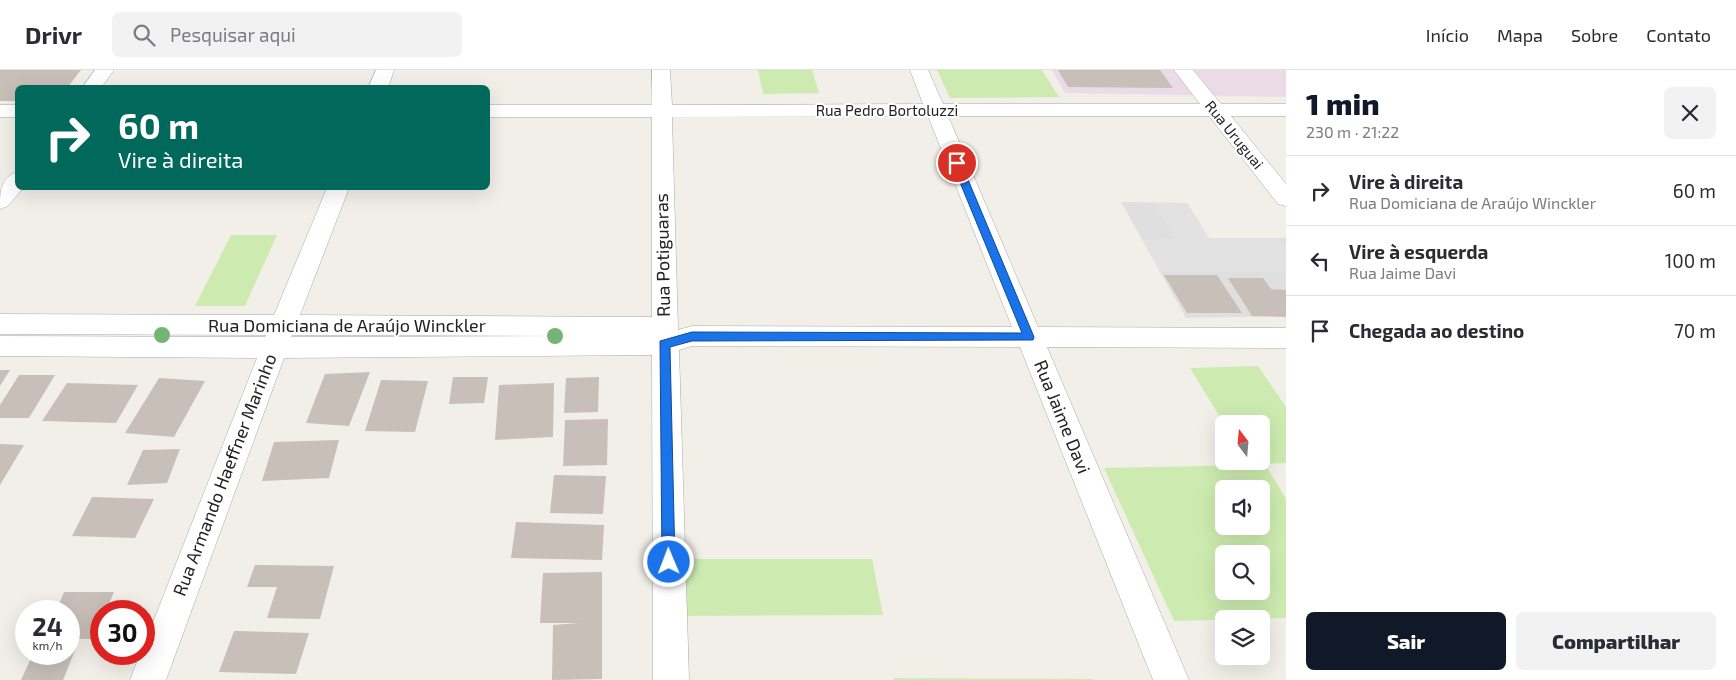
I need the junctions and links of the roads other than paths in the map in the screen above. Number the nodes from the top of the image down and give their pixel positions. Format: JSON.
{"nodes":[{"id":1,"x":105,"y":70,"type":"edge"},
{"id":2,"x":384,"y":70,"type":"edge"},
{"id":3,"x":661,"y":70,"type":"edge"},
{"id":4,"x":919,"y":70,"type":"edge"},
{"id":5,"x":1183,"y":70,"type":"edge"},
{"id":6,"x":93,"y":85,"type":"edge"},
{"id":7,"x":379,"y":85,"type":"edge"},
{"id":8,"x":1215,"y":110,"type":"junction"},
{"id":9,"x":1286,"y":110,"type":"edge"},
{"id":10,"x":0,"y":111,"type":"edge"},
{"id":11,"x":15,"y":111,"type":"edge"},
{"id":12,"x":490,"y":111,"type":"edge"},
{"id":13,"x":935,"y":111,"type":"junction"},
{"id":14,"x":661,"y":112,"type":"junction"},
{"id":15,"x":15,"y":183,"type":"edge"},
{"id":16,"x":337,"y":190,"type":"edge"},
{"id":17,"x":1286,"y":199,"type":"edge"},
{"id":18,"x":0,"y":201,"type":"edge"},
{"id":19,"x":0,"y":324,"type":"edge"},
{"id":20,"x":47,"y":324,"type":"junction"},
{"id":21,"x":664,"y":335,"type":"junction"},
{"id":22,"x":142,"y":336,"type":"junction"},
{"id":23,"x":278,"y":337,"type":"junction"},
{"id":24,"x":1029,"y":337,"type":"junction"},
{"id":25,"x":1286,"y":338,"type":"edge"},
{"id":26,"x":0,"y":346,"type":"edge"},
{"id":27,"x":33,"y":346,"type":"junction"},
{"id":28,"x":148,"y":680,"type":"edge"},
{"id":29,"x":671,"y":680,"type":"edge"},
{"id":30,"x":1171,"y":680,"type":"edge"}],
"edges":[{"from":1,"to":6,"type":"street"},
{"from":2,"to":7,"type":"street"},
{"from":3,"to":14,"type":"street","name":"Rua Potiguaras"},
{"from":4,"to":13,"type":"street","name":"Rua Jaime Davi"},
{"from":5,"to":8,"type":"street","name":"Rua Uruguai"},
{"from":8,"to":9,"type":"street","name":"Rua Pedro Bortoluzzi"},
{"from":8,"to":13,"type":"street","name":"Rua Pedro Bortoluzzi"},
{"from":8,"to":17,"type":"street","name":"Rua Uruguai"},
{"from":10,"to":11,"type":"street"},
{"from":12,"to":14,"type":"street","name":"Rua Pedro Bortoluzzi"},
{"from":13,"to":14,"type":"street","name":"Rua Pedro Bortoluzzi"},
{"from":13,"to":24,"type":"street","name":"Rua Jaime Davi"},
{"from":14,"to":21,"type":"street","name":"Rua Potiguaras"},
{"from":15,"to":18,"type":"street"},
{"from":16,"to":23,"type":"street","name":"Rua Armando Haeffner Marinho"},
{"from":19,"to":20,"type":"street","name":"Rua Domiciana de Araújo Winckler"},
{"from":20,"to":22,"type":"street","name":"Rua Domiciana de Araújo Winckler"},
{"from":20,"to":27,"type":"street"},
{"from":21,"to":23,"type":"street","name":"Rua Domiciana de Araújo Winckler"},
{"from":21,"to":24,"type":"street","name":"Rua Domiciana de Araújo Winckler"},
{"from":21,"to":29,"type":"street","name":"Rua Potiguaras"},
{"from":22,"to":23,"type":"street","name":"Rua Domiciana de Araújo Winckler"},
{"from":22,"to":27,"type":"street","name":"Rua Domiciana de Araújo Winckler"},
{"from":23,"to":28,"type":"street","name":"Rua Armando Haeffner Marinho"},
{"from":24,"to":25,"type":"street","name":"Rua Domiciana de Araújo Winckler"},
{"from":24,"to":30,"type":"street","name":"Rua Jaime Davi"},
{"from":26,"to":27,"type":"street","name":"Rua Domiciana de Araújo Winckler"}]}
